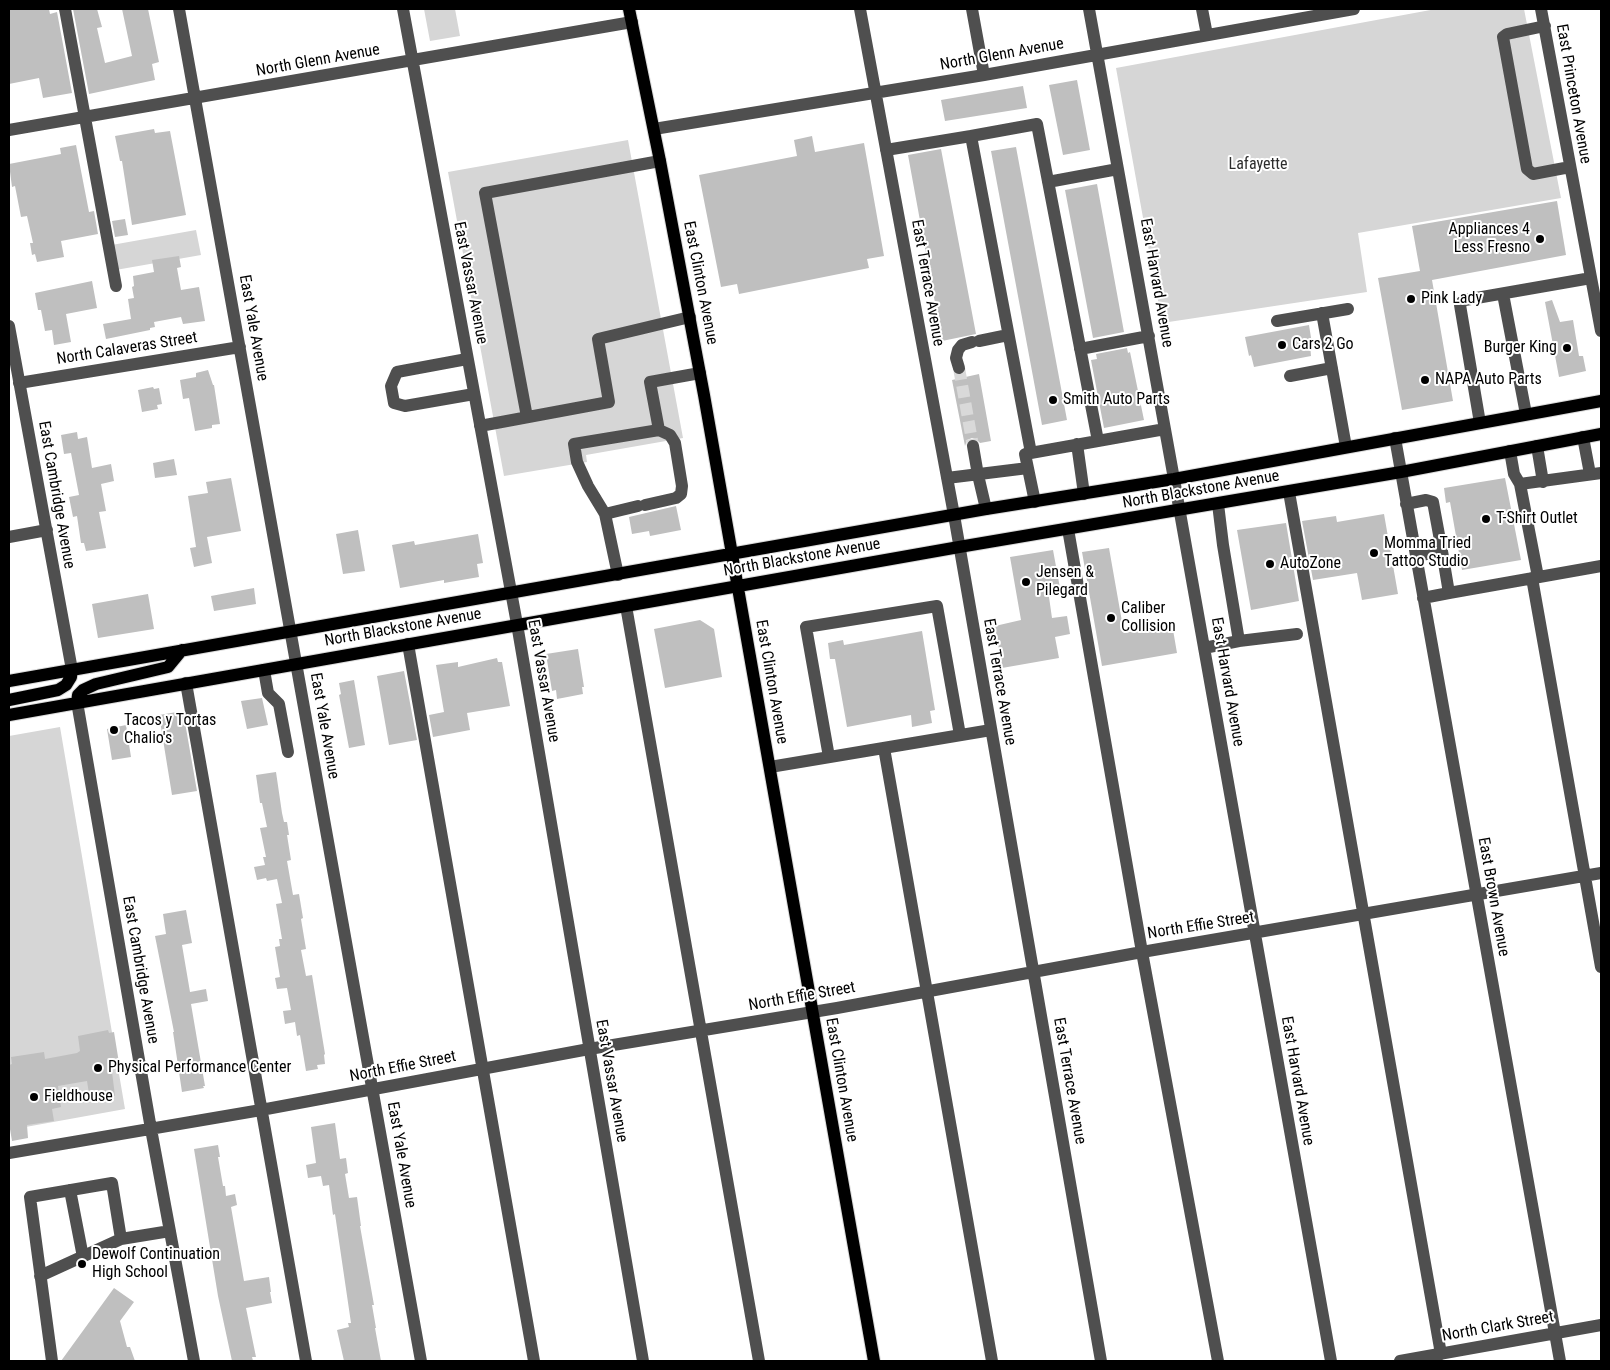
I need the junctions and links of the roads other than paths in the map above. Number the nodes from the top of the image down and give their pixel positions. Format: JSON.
{"nodes":[{"id":1,"x":65,"y":9,"type":"edge"},
{"id":2,"x":179,"y":9,"type":"edge"},
{"id":3,"x":402,"y":9,"type":"edge"},
{"id":4,"x":629,"y":9,"type":"edge"},
{"id":5,"x":860,"y":9,"type":"edge"},
{"id":6,"x":972,"y":9,"type":"edge"},
{"id":7,"x":1089,"y":9,"type":"edge"},
{"id":8,"x":1202,"y":9,"type":"edge"},
{"id":9,"x":1354,"y":9,"type":"edge"},
{"id":10,"x":1542,"y":9,"type":"edge"},
{"id":11,"x":1316,"y":12,"type":"edge"},
{"id":12,"x":632,"y":22,"type":"junction"},
{"id":13,"x":1545,"y":26,"type":"junction"},
{"id":14,"x":1207,"y":35,"type":"junction"},
{"id":15,"x":1098,"y":55,"type":"junction"},
{"id":16,"x":412,"y":61,"type":"junction"},
{"id":17,"x":984,"y":75,"type":"junction"},
{"id":18,"x":876,"y":92,"type":"junction"},
{"id":19,"x":195,"y":99,"type":"junction"},
{"id":20,"x":85,"y":117,"type":"junction"},
{"id":21,"x":654,"y":129,"type":"junction"},
{"id":22,"x":9,"y":130,"type":"edge"},
{"id":23,"x":970,"y":136,"type":"junction"},
{"id":24,"x":886,"y":150,"type":"junction"},
{"id":25,"x":660,"y":161,"type":"junction"},
{"id":26,"x":1570,"y":167,"type":"junction"},
{"id":27,"x":1118,"y":169,"type":"junction"},
{"id":28,"x":1048,"y":182,"type":"junction"},
{"id":29,"x":1591,"y":278,"type":"junction"},
{"id":30,"x":116,"y":286,"type":"dead end"},
{"id":31,"x":1503,"y":294,"type":"junction"},
{"id":32,"x":1598,"y":299,"type":"edge"},
{"id":33,"x":1348,"y":309,"type":"dead end"},
{"id":34,"x":1322,"y":313,"type":"junction"},
{"id":35,"x":690,"y":317,"type":"junction"},
{"id":36,"x":1277,"y":321,"type":"dead end"},
{"id":37,"x":9,"y":326,"type":"edge"},
{"id":38,"x":1601,"y":331,"type":"edge"},
{"id":39,"x":1008,"y":335,"type":"junction"},
{"id":40,"x":1149,"y":336,"type":"junction"},
{"id":41,"x":240,"y":347,"type":"junction"},
{"id":42,"x":1080,"y":350,"type":"junction"},
{"id":43,"x":468,"y":359,"type":"junction"},
{"id":44,"x":959,"y":368,"type":"tunnel mouth"},
{"id":45,"x":1332,"y":368,"type":"junction"},
{"id":46,"x":700,"y":373,"type":"junction"},
{"id":47,"x":1290,"y":376,"type":"dead end"},
{"id":48,"x":19,"y":383,"type":"junction"},
{"id":49,"x":474,"y":394,"type":"junction"},
{"id":50,"x":1601,"y":401,"type":"edge"},
{"id":51,"x":1526,"y":414,"type":"junction"},
{"id":52,"x":527,"y":417,"type":"junction"},
{"id":53,"x":1480,"y":423,"type":"junction"},
{"id":54,"x":480,"y":426,"type":"junction"},
{"id":55,"x":1165,"y":429,"type":"junction"},
{"id":56,"x":659,"y":430,"type":"junction"},
{"id":57,"x":1601,"y":434,"type":"edge"},
{"id":58,"x":1583,"y":437,"type":"junction"},
{"id":59,"x":1395,"y":438,"type":"junction"},
{"id":60,"x":1098,"y":441,"type":"junction"},
{"id":61,"x":1077,"y":444,"type":"junction"},
{"id":62,"x":973,"y":446,"type":"tunnel mouth"},
{"id":63,"x":1537,"y":446,"type":"junction"},
{"id":64,"x":1346,"y":447,"type":"junction"},
{"id":65,"x":1510,"y":451,"type":"junction"},
{"id":66,"x":1031,"y":453,"type":"junction"},
{"id":67,"x":1028,"y":468,"type":"junction"},
{"id":68,"x":1401,"y":472,"type":"junction"},
{"id":69,"x":1596,"y":473,"type":"edge"},
{"id":70,"x":978,"y":475,"type":"junction"},
{"id":71,"x":947,"y":478,"type":"junction"},
{"id":72,"x":1174,"y":479,"type":"junction"},
{"id":73,"x":1543,"y":482,"type":"junction"},
{"id":74,"x":1520,"y":484,"type":"junction"},
{"id":75,"x":1289,"y":492,"type":"junction"},
{"id":76,"x":1084,"y":494,"type":"junction"},
{"id":77,"x":1035,"y":502,"type":"junction"},
{"id":78,"x":1218,"y":504,"type":"junction"},
{"id":79,"x":1406,"y":504,"type":"junction"},
{"id":80,"x":986,"y":509,"type":"junction"},
{"id":81,"x":1180,"y":511,"type":"junction"},
{"id":82,"x":605,"y":514,"type":"junction"},
{"id":83,"x":954,"y":515,"type":"junction"},
{"id":84,"x":1068,"y":529,"type":"junction"},
{"id":85,"x":46,"y":530,"type":"junction"},
{"id":86,"x":9,"y":537,"type":"edge"},
{"id":87,"x":959,"y":547,"type":"junction"},
{"id":88,"x":1442,"y":551,"type":"junction"},
{"id":89,"x":732,"y":554,"type":"junction"},
{"id":90,"x":1416,"y":556,"type":"junction"},
{"id":91,"x":1601,"y":566,"type":"edge"},
{"id":92,"x":618,"y":574,"type":"junction"},
{"id":93,"x":1535,"y":578,"type":"junction"},
{"id":94,"x":738,"y":586,"type":"junction"},
{"id":95,"x":511,"y":592,"type":"junction"},
{"id":96,"x":1448,"y":593,"type":"junction"},
{"id":97,"x":1423,"y":598,"type":"junction"},
{"id":98,"x":626,"y":606,"type":"junction"},
{"id":99,"x":517,"y":624,"type":"junction"},
{"id":100,"x":291,"y":632,"type":"junction"},
{"id":101,"x":1297,"y":634,"type":"dead end"},
{"id":102,"x":1239,"y":641,"type":"junction"},
{"id":103,"x":408,"y":644,"type":"junction"},
{"id":104,"x":1204,"y":648,"type":"junction"},
{"id":105,"x":182,"y":650,"type":"junction"},
{"id":106,"x":296,"y":664,"type":"junction"},
{"id":107,"x":72,"y":670,"type":"junction"},
{"id":108,"x":264,"y":670,"type":"junction"},
{"id":109,"x":9,"y":681,"type":"edge"},
{"id":110,"x":186,"y":683,"type":"junction"},
{"id":111,"x":9,"y":700,"type":"edge"},
{"id":112,"x":77,"y":702,"type":"junction"},
{"id":113,"x":9,"y":715,"type":"edge"},
{"id":114,"x":991,"y":730,"type":"junction"},
{"id":115,"x":960,"y":735,"type":"junction"},
{"id":116,"x":884,"y":748,"type":"junction"},
{"id":117,"x":288,"y":752,"type":"dead end"},
{"id":118,"x":830,"y":757,"type":"junction"},
{"id":119,"x":770,"y":767,"type":"junction"},
{"id":120,"x":1601,"y":873,"type":"edge"},
{"id":121,"x":1585,"y":876,"type":"junction"},
{"id":122,"x":1476,"y":894,"type":"junction"},
{"id":123,"x":1364,"y":915,"type":"junction"},
{"id":124,"x":1255,"y":933,"type":"junction"},
{"id":125,"x":1142,"y":952,"type":"junction"},
{"id":126,"x":1601,"y":967,"type":"edge"},
{"id":127,"x":1034,"y":973,"type":"junction"},
{"id":128,"x":927,"y":992,"type":"junction"},
{"id":129,"x":813,"y":1012,"type":"junction"},
{"id":130,"x":701,"y":1030,"type":"junction"},
{"id":131,"x":590,"y":1049,"type":"junction"},
{"id":132,"x":483,"y":1069,"type":"junction"},
{"id":133,"x":372,"y":1090,"type":"junction"},
{"id":134,"x":261,"y":1110,"type":"junction"},
{"id":135,"x":151,"y":1130,"type":"junction"},
{"id":136,"x":9,"y":1153,"type":"edge"},
{"id":137,"x":70,"y":1190,"type":"junction"},
{"id":138,"x":170,"y":1231,"type":"junction"},
{"id":139,"x":121,"y":1239,"type":"junction"},
{"id":140,"x":83,"y":1257,"type":"junction"},
{"id":141,"x":40,"y":1276,"type":"junction"},
{"id":142,"x":1601,"y":1326,"type":"edge"},
{"id":143,"x":1555,"y":1333,"type":"junction"},
{"id":144,"x":1441,"y":1354,"type":"junction"},
{"id":145,"x":52,"y":1361,"type":"edge"},
{"id":146,"x":194,"y":1361,"type":"edge"},
{"id":147,"x":306,"y":1361,"type":"edge"},
{"id":148,"x":421,"y":1361,"type":"edge"},
{"id":149,"x":534,"y":1361,"type":"edge"},
{"id":150,"x":643,"y":1361,"type":"edge"},
{"id":151,"x":759,"y":1361,"type":"edge"},
{"id":152,"x":874,"y":1361,"type":"edge"},
{"id":153,"x":992,"y":1361,"type":"edge"},
{"id":154,"x":1101,"y":1361,"type":"edge"},
{"id":155,"x":1218,"y":1361,"type":"edge"},
{"id":156,"x":1331,"y":1361,"type":"edge"},
{"id":157,"x":1400,"y":1361,"type":"edge"},
{"id":158,"x":1560,"y":1361,"type":"edge"}],
"edges":[{"from":1,"to":20,"type":"street"},
{"from":2,"to":19,"type":"street","name":"East Yale Avenue"},
{"from":3,"to":16,"type":"street","name":"East Vassar Avenue"},
{"from":4,"to":12,"type":"main road","name":"East Clinton Avenue"},
{"from":5,"to":18,"type":"street","name":"East Terrace Avenue"},
{"from":6,"to":17,"type":"street"},
{"from":7,"to":15,"type":"street","name":"East Harvard Avenue"},
{"from":8,"to":14,"type":"street"},
{"from":9,"to":11,"type":"street","name":"North Glenn Avenue"},
{"from":10,"to":13,"type":"street","name":"East Princeton Avenue"},
{"from":11,"to":14,"type":"street","name":"North Glenn Avenue"},
{"from":12,"to":16,"type":"street","name":"North Glenn Avenue"},
{"from":12,"to":21,"type":"main road","name":"East Clinton Avenue"},
{"from":13,"to":26,"type":"street","name":"East Princeton Avenue"},
{"from":13,"to":26,"type":"street"},
{"from":14,"to":15,"type":"street","name":"North Glenn Avenue"},
{"from":15,"to":17,"type":"street","name":"North Glenn Avenue"},
{"from":15,"to":27,"type":"street","name":"East Harvard Avenue"},
{"from":16,"to":19,"type":"street","name":"North Glenn Avenue"},
{"from":16,"to":43,"type":"street","name":"East Vassar Avenue"},
{"from":17,"to":18,"type":"street","name":"North Glenn Avenue"},
{"from":18,"to":21,"type":"street","name":"North Glenn Avenue"},
{"from":18,"to":24,"type":"street","name":"East Terrace Avenue"},
{"from":19,"to":20,"type":"street","name":"North Glenn Avenue"},
{"from":19,"to":41,"type":"street","name":"East Yale Avenue"},
{"from":20,"to":22,"type":"street","name":"North Glenn Avenue"},
{"from":20,"to":30,"type":"street"},
{"from":21,"to":25,"type":"main road","name":"East Clinton Avenue"},
{"from":23,"to":24,"type":"street"},
{"from":23,"to":28,"type":"street"},
{"from":23,"to":39,"type":"street"},
{"from":24,"to":71,"type":"street","name":"East Terrace Avenue"},
{"from":25,"to":35,"type":"main road","name":"East Clinton Avenue"},
{"from":25,"to":52,"type":"street"},
{"from":26,"to":29,"type":"street","name":"East Princeton Avenue"},
{"from":27,"to":28,"type":"street"},
{"from":27,"to":40,"type":"street","name":"East Harvard Avenue"},
{"from":28,"to":42,"type":"street"},
{"from":29,"to":31,"type":"street"},
{"from":29,"to":32,"type":"street","name":"East Princeton Avenue"},
{"from":31,"to":51,"type":"street"},
{"from":31,"to":53,"type":"street"},
{"from":32,"to":38,"type":"street","name":"East Princeton Avenue"},
{"from":33,"to":34,"type":"street"},
{"from":34,"to":36,"type":"street"},
{"from":34,"to":45,"type":"street"},
{"from":35,"to":46,"type":"main road","name":"East Clinton Avenue"},
{"from":35,"to":52,"type":"street"},
{"from":37,"to":48,"type":"street","name":"East Cambridge Avenue"},
{"from":39,"to":44,"type":"street"},
{"from":39,"to":66,"type":"street"},
{"from":40,"to":42,"type":"street"},
{"from":40,"to":55,"type":"street","name":"East Harvard Avenue"},
{"from":41,"to":48,"type":"street","name":"North Calaveras Street"},
{"from":41,"to":100,"type":"street","name":"East Yale Avenue"},
{"from":42,"to":60,"type":"street"},
{"from":43,"to":49,"type":"street","name":"East Vassar Avenue"},
{"from":43,"to":49,"type":"street"},
{"from":45,"to":47,"type":"street"},
{"from":45,"to":64,"type":"street"},
{"from":46,"to":56,"type":"street"},
{"from":46,"to":89,"type":"main road","name":"East Clinton Avenue"},
{"from":48,"to":85,"type":"street","name":"East Cambridge Avenue"},
{"from":49,"to":54,"type":"street","name":"East Vassar Avenue"},
{"from":50,"to":51,"type":"main road","name":"North Blackstone Avenue"},
{"from":51,"to":53,"type":"main road","name":"North Blackstone Avenue"},
{"from":52,"to":54,"type":"street"},
{"from":53,"to":59,"type":"main road","name":"North Blackstone Avenue"},
{"from":54,"to":95,"type":"street","name":"East Vassar Avenue"},
{"from":55,"to":60,"type":"street"},
{"from":55,"to":72,"type":"street","name":"East Harvard Avenue"},
{"from":56,"to":82,"type":"street"},
{"from":56,"to":82,"type":"street"},
{"from":57,"to":58,"type":"main road","name":"North Blackstone Avenue"},
{"from":58,"to":63,"type":"main road","name":"North Blackstone Avenue"},
{"from":58,"to":69,"type":"street"},
{"from":59,"to":64,"type":"main road","name":"North Blackstone Avenue"},
{"from":59,"to":68,"type":"street","name":"East Brown Avenue"},
{"from":60,"to":61,"type":"street"},
{"from":61,"to":66,"type":"street"},
{"from":61,"to":76,"type":"street"},
{"from":62,"to":70,"type":"street"},
{"from":63,"to":65,"type":"main road","name":"North Blackstone Avenue"},
{"from":63,"to":73,"type":"street"},
{"from":64,"to":72,"type":"main road","name":"North Blackstone Avenue"},
{"from":65,"to":68,"type":"main road","name":"North Blackstone Avenue"},
{"from":65,"to":74,"type":"street"},
{"from":66,"to":67,"type":"street"},
{"from":67,"to":70,"type":"street"},
{"from":67,"to":77,"type":"street"},
{"from":68,"to":75,"type":"main road","name":"North Blackstone Avenue"},
{"from":68,"to":79,"type":"street","name":"East Brown Avenue"},
{"from":69,"to":73,"type":"street"},
{"from":70,"to":71,"type":"street"},
{"from":70,"to":80,"type":"street"},
{"from":71,"to":83,"type":"street","name":"East Terrace Avenue"},
{"from":72,"to":76,"type":"main road","name":"North Blackstone Avenue"},
{"from":72,"to":81,"type":"street","name":"East Harvard Avenue"},
{"from":73,"to":74,"type":"street"},
{"from":74,"to":93,"type":"street"},
{"from":75,"to":78,"type":"main road","name":"North Blackstone Avenue"},
{"from":75,"to":123,"type":"street"},
{"from":76,"to":77,"type":"main road","name":"North Blackstone Avenue"},
{"from":77,"to":80,"type":"main road","name":"North Blackstone Avenue"},
{"from":78,"to":81,"type":"main road","name":"North Blackstone Avenue"},
{"from":78,"to":102,"type":"street"},
{"from":79,"to":88,"type":"street"},
{"from":79,"to":90,"type":"street","name":"East Brown Avenue"},
{"from":80,"to":83,"type":"main road","name":"North Blackstone Avenue"},
{"from":81,"to":84,"type":"main road","name":"North Blackstone Avenue"},
{"from":81,"to":104,"type":"street","name":"East Harvard Avenue"},
{"from":82,"to":92,"type":"street"},
{"from":83,"to":87,"type":"street","name":"East Terrace Avenue"},
{"from":83,"to":89,"type":"main road","name":"North Blackstone Avenue"},
{"from":84,"to":87,"type":"main road","name":"North Blackstone Avenue"},
{"from":84,"to":125,"type":"street"},
{"from":85,"to":86,"type":"street"},
{"from":85,"to":107,"type":"street","name":"East Cambridge Avenue"},
{"from":87,"to":94,"type":"main road","name":"North Blackstone Avenue"},
{"from":87,"to":114,"type":"street","name":"East Terrace Avenue"},
{"from":88,"to":90,"type":"street"},
{"from":88,"to":96,"type":"street"},
{"from":89,"to":92,"type":"main road","name":"North Blackstone Avenue"},
{"from":89,"to":94,"type":"main road","name":"East Clinton Avenue"},
{"from":90,"to":97,"type":"street","name":"East Brown Avenue"},
{"from":91,"to":93,"type":"street"},
{"from":92,"to":95,"type":"main road","name":"North Blackstone Avenue"},
{"from":93,"to":96,"type":"street"},
{"from":93,"to":121,"type":"street"},
{"from":94,"to":98,"type":"main road","name":"North Blackstone Avenue"},
{"from":94,"to":119,"type":"main road","name":"East Clinton Avenue"},
{"from":95,"to":99,"type":"street","name":"East Vassar Avenue"},
{"from":95,"to":100,"type":"main road","name":"North Blackstone Avenue"},
{"from":96,"to":97,"type":"street"},
{"from":97,"to":122,"type":"street","name":"East Brown Avenue"},
{"from":98,"to":99,"type":"main road","name":"North Blackstone Avenue"},
{"from":98,"to":130,"type":"street"},
{"from":99,"to":103,"type":"main road","name":"North Blackstone Avenue"},
{"from":99,"to":131,"type":"street","name":"East Vassar Avenue"},
{"from":100,"to":105,"type":"main road","name":"North Blackstone Avenue"},
{"from":100,"to":106,"type":"street","name":"East Yale Avenue"},
{"from":101,"to":102,"type":"street"},
{"from":102,"to":104,"type":"street"},
{"from":103,"to":106,"type":"main road","name":"North Blackstone Avenue"},
{"from":103,"to":132,"type":"street"},
{"from":104,"to":124,"type":"street","name":"East Harvard Avenue"},
{"from":105,"to":107,"type":"main road","name":"North Blackstone Avenue"},
{"from":105,"to":112,"type":"main road"},
{"from":106,"to":108,"type":"main road","name":"North Blackstone Avenue"},
{"from":106,"to":133,"type":"street","name":"East Yale Avenue"},
{"from":107,"to":109,"type":"main road","name":"North Blackstone Avenue"},
{"from":107,"to":111,"type":"main road"},
{"from":108,"to":110,"type":"main road","name":"North Blackstone Avenue"},
{"from":108,"to":117,"type":"street"},
{"from":110,"to":112,"type":"main road","name":"North Blackstone Avenue"},
{"from":110,"to":134,"type":"street"},
{"from":112,"to":113,"type":"main road","name":"North Blackstone Avenue"},
{"from":112,"to":135,"type":"street","name":"East Cambridge Avenue"},
{"from":114,"to":115,"type":"street"},
{"from":114,"to":127,"type":"street","name":"East Terrace Avenue"},
{"from":115,"to":116,"type":"street"},
{"from":115,"to":118,"type":"street"},
{"from":116,"to":118,"type":"street"},
{"from":116,"to":128,"type":"street"},
{"from":118,"to":119,"type":"street"},
{"from":119,"to":129,"type":"main road","name":"East Clinton Avenue"},
{"from":120,"to":121,"type":"street","name":"North Effie Street"},
{"from":121,"to":122,"type":"street","name":"North Effie Street"},
{"from":121,"to":126,"type":"street"},
{"from":122,"to":123,"type":"street","name":"North Effie Street"},
{"from":122,"to":143,"type":"street","name":"East Brown Avenue"},
{"from":123,"to":124,"type":"street","name":"North Effie Street"},
{"from":123,"to":144,"type":"street"},
{"from":124,"to":125,"type":"street","name":"North Effie Street"},
{"from":124,"to":156,"type":"street","name":"East Harvard Avenue"},
{"from":125,"to":127,"type":"street","name":"North Effie Street"},
{"from":125,"to":155,"type":"street"},
{"from":127,"to":128,"type":"street","name":"North Effie Street"},
{"from":127,"to":154,"type":"street","name":"East Terrace Avenue"},
{"from":128,"to":129,"type":"street","name":"North Effie Street"},
{"from":128,"to":153,"type":"street"},
{"from":129,"to":130,"type":"street","name":"North Effie Street"},
{"from":129,"to":152,"type":"main road","name":"East Clinton Avenue"},
{"from":130,"to":131,"type":"street","name":"North Effie Street"},
{"from":130,"to":151,"type":"street"},
{"from":131,"to":132,"type":"street","name":"North Effie Street"},
{"from":131,"to":150,"type":"street","name":"East Vassar Avenue"},
{"from":132,"to":133,"type":"street","name":"North Effie Street"},
{"from":132,"to":149,"type":"street"},
{"from":133,"to":134,"type":"street","name":"North Effie Street"},
{"from":133,"to":148,"type":"street","name":"East Yale Avenue"},
{"from":134,"to":135,"type":"street","name":"North Effie Street"},
{"from":134,"to":147,"type":"street"},
{"from":135,"to":136,"type":"street","name":"North Effie Street"},
{"from":135,"to":138,"type":"street","name":"East Cambridge Avenue"},
{"from":137,"to":139,"type":"street"},
{"from":137,"to":140,"type":"street"},
{"from":137,"to":141,"type":"street"},
{"from":138,"to":139,"type":"street"},
{"from":138,"to":146,"type":"street","name":"East Cambridge Avenue"},
{"from":139,"to":140,"type":"street"},
{"from":140,"to":141,"type":"street"},
{"from":141,"to":145,"type":"street"},
{"from":142,"to":143,"type":"street","name":"North Clark Street"},
{"from":143,"to":144,"type":"street","name":"North Clark Street"},
{"from":143,"to":158,"type":"street","name":"East Brown Avenue"},
{"from":144,"to":157,"type":"street","name":"North Clark Street"}]}
